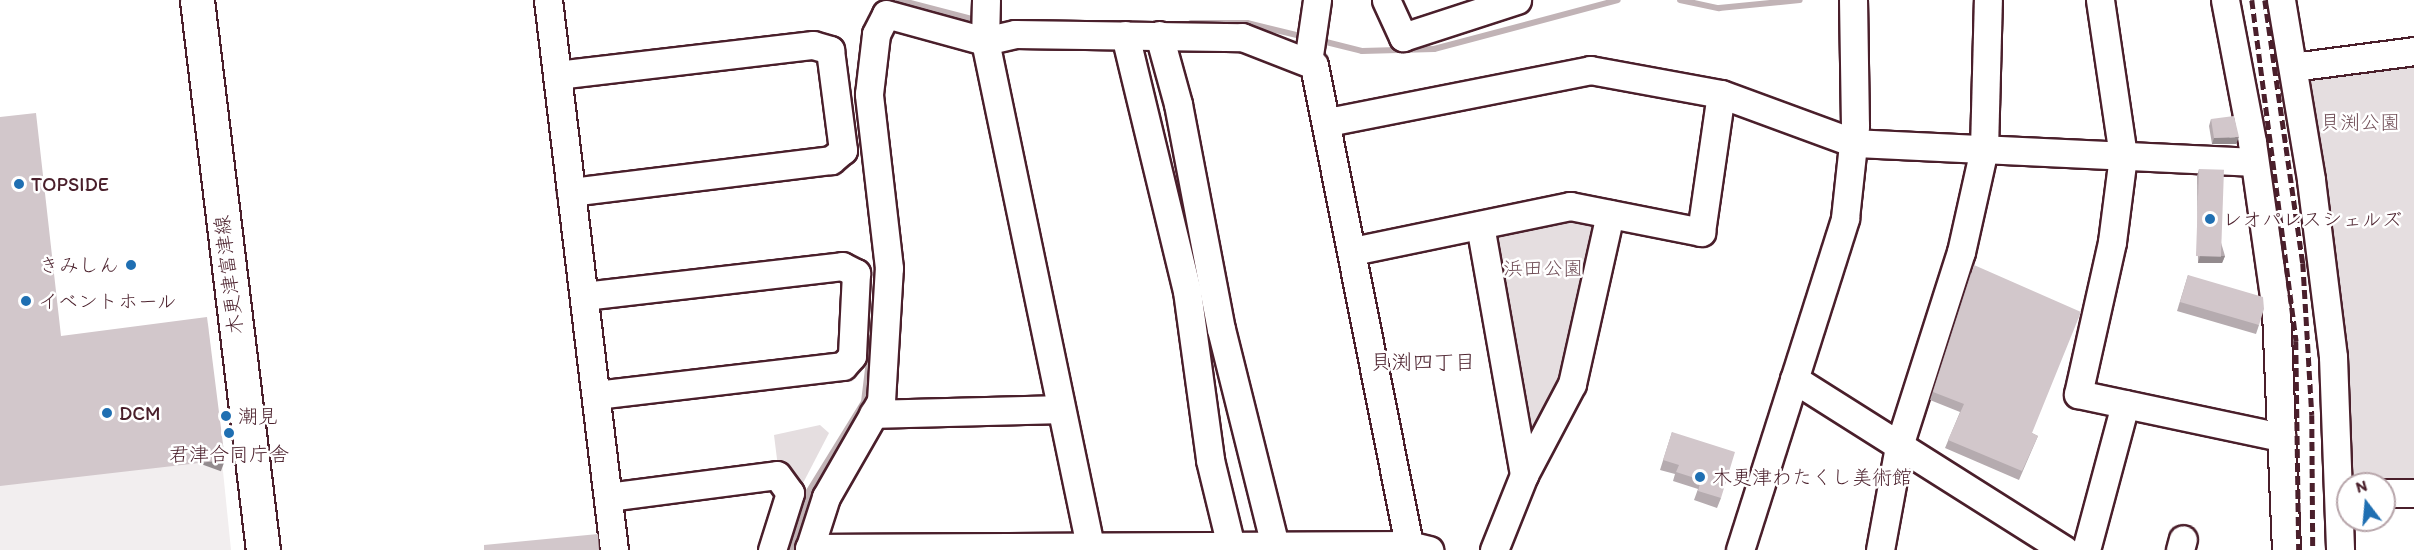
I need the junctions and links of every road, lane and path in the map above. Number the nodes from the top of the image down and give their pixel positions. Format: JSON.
{"nodes":[{"id":1,"x":197,"y":0,"type":"edge"},
{"id":2,"x":548,"y":0,"type":"edge"},
{"id":3,"x":986,"y":0,"type":"edge"},
{"id":4,"x":1317,"y":0,"type":"edge"},
{"id":5,"x":1386,"y":0,"type":"edge"},
{"id":6,"x":1515,"y":0,"type":"edge"},
{"id":7,"x":1852,"y":0,"type":"edge"},
{"id":8,"x":1988,"y":0,"type":"edge"},
{"id":9,"x":2100,"y":0,"type":"edge"},
{"id":10,"x":2225,"y":0,"type":"edge"},
{"id":11,"x":2281,"y":0,"type":"edge"},
{"id":12,"x":1454,"y":10,"type":"edge"},
{"id":13,"x":1125,"y":35,"type":"junction"},
{"id":14,"x":1159,"y":35,"type":"junction"},
{"id":15,"x":985,"y":41,"type":"junction"},
{"id":16,"x":2414,"y":51,"type":"edge"},
{"id":17,"x":1308,"y":62,"type":"junction"},
{"id":18,"x":2293,"y":67,"type":"junction"},
{"id":19,"x":558,"y":75,"type":"junction"},
{"id":20,"x":1721,"y":94,"type":"junction"},
{"id":21,"x":1328,"y":122,"type":"junction"},
{"id":22,"x":1854,"y":142,"type":"junction"},
{"id":23,"x":1984,"y":149,"type":"junction"},
{"id":24,"x":2124,"y":156,"type":"junction"},
{"id":25,"x":2253,"y":162,"type":"junction"},
{"id":26,"x":571,"y":192,"type":"junction"},
{"id":27,"x":1610,"y":214,"type":"junction"},
{"id":28,"x":1480,"y":225,"type":"junction"},
{"id":29,"x":1353,"y":251,"type":"junction"},
{"id":30,"x":584,"y":296,"type":"junction"},
{"id":31,"x":1794,"y":379,"type":"junction"},
{"id":32,"x":597,"y":395,"type":"junction"},
{"id":33,"x":2125,"y":404,"type":"junction"},
{"id":34,"x":1060,"y":409,"type":"junction"},
{"id":35,"x":873,"y":414,"type":"junction"},
{"id":36,"x":2282,"y":437,"type":"junction"},
{"id":37,"x":1899,"y":446,"type":"junction"},
{"id":38,"x":2342,"y":472,"type":"edge"},
{"id":39,"x":1524,"y":475,"type":"junction"},
{"id":40,"x":2396,"y":493,"type":"edge"},
{"id":41,"x":2414,"y":494,"type":"edge"},
{"id":42,"x":608,"y":498,"type":"junction"},
{"id":43,"x":2341,"y":532,"type":"edge"},
{"id":44,"x":1090,"y":546,"type":"junction"},
{"id":45,"x":1232,"y":548,"type":"edge"},
{"id":46,"x":1276,"y":548,"type":"edge"},
{"id":47,"x":1419,"y":548,"type":"edge"},
{"id":48,"x":809,"y":549,"type":"edge"},
{"id":49,"x":263,"y":550,"type":"edge"},
{"id":50,"x":614,"y":550,"type":"edge"},
{"id":51,"x":772,"y":550,"type":"edge"},
{"id":52,"x":1494,"y":550,"type":"edge"},
{"id":53,"x":1740,"y":550,"type":"edge"},
{"id":54,"x":1880,"y":550,"type":"edge"},
{"id":55,"x":2065,"y":550,"type":"edge"},
{"id":56,"x":2086,"y":550,"type":"edge"},
{"id":57,"x":2286,"y":550,"type":"edge"},
{"id":58,"x":2340,"y":550,"type":"edge"}],
"edges":[{"from":1,"to":49,"type":"main road","name":"木更津富津線"},
{"from":2,"to":19,"type":"street"},
{"from":3,"to":15,"type":"street"},
{"from":4,"to":17,"type":"street"},
{"from":5,"to":12,"type":"street"},
{"from":6,"to":12,"type":"street"},
{"from":7,"to":22,"type":"street"},
{"from":8,"to":23,"type":"street"},
{"from":9,"to":24,"type":"street"},
{"from":10,"to":25,"type":"street"},
{"from":11,"to":18,"type":"street"},
{"from":13,"to":14,"type":"street"},
{"from":13,"to":15,"type":"street"},
{"from":13,"to":45,"type":"street"},
{"from":14,"to":17,"type":"street"},
{"from":14,"to":46,"type":"street"},
{"from":15,"to":34,"type":"street"},
{"from":15,"to":35,"type":"street"},
{"from":16,"to":18,"type":"street"},
{"from":17,"to":21,"type":"street"},
{"from":18,"to":38,"type":"street"},
{"from":19,"to":26,"type":"street"},
{"from":19,"to":26,"type":"street"},
{"from":20,"to":21,"type":"street"},
{"from":20,"to":22,"type":"street"},
{"from":20,"to":27,"type":"street"},
{"from":21,"to":29,"type":"street"},
{"from":22,"to":23,"type":"street"},
{"from":22,"to":31,"type":"street"},
{"from":23,"to":24,"type":"street"},
{"from":23,"to":37,"type":"street"},
{"from":24,"to":25,"type":"street"},
{"from":24,"to":33,"type":"street"},
{"from":25,"to":36,"type":"street"},
{"from":26,"to":30,"type":"street"},
{"from":27,"to":28,"type":"street"},
{"from":27,"to":39,"type":"street"},
{"from":28,"to":29,"type":"street"},
{"from":28,"to":39,"type":"street"},
{"from":29,"to":47,"type":"street"},
{"from":30,"to":32,"type":"street"},
{"from":30,"to":32,"type":"street"},
{"from":31,"to":37,"type":"street"},
{"from":31,"to":53,"type":"street"},
{"from":32,"to":42,"type":"street"},
{"from":33,"to":36,"type":"street"},
{"from":33,"to":56,"type":"street"},
{"from":34,"to":35,"type":"street"},
{"from":34,"to":44,"type":"street"},
{"from":35,"to":48,"type":"street"},
{"from":36,"to":57,"type":"street"},
{"from":37,"to":54,"type":"street"},
{"from":37,"to":55,"type":"street"},
{"from":39,"to":52,"type":"street"},
{"from":40,"to":41,"type":"street"},
{"from":42,"to":50,"type":"street"},
{"from":42,"to":51,"type":"street"},
{"from":43,"to":58,"type":"street"},
{"from":44,"to":45,"type":"street"},
{"from":44,"to":48,"type":"street"},
{"from":45,"to":46,"type":"street"},
{"from":46,"to":47,"type":"street"}]}
